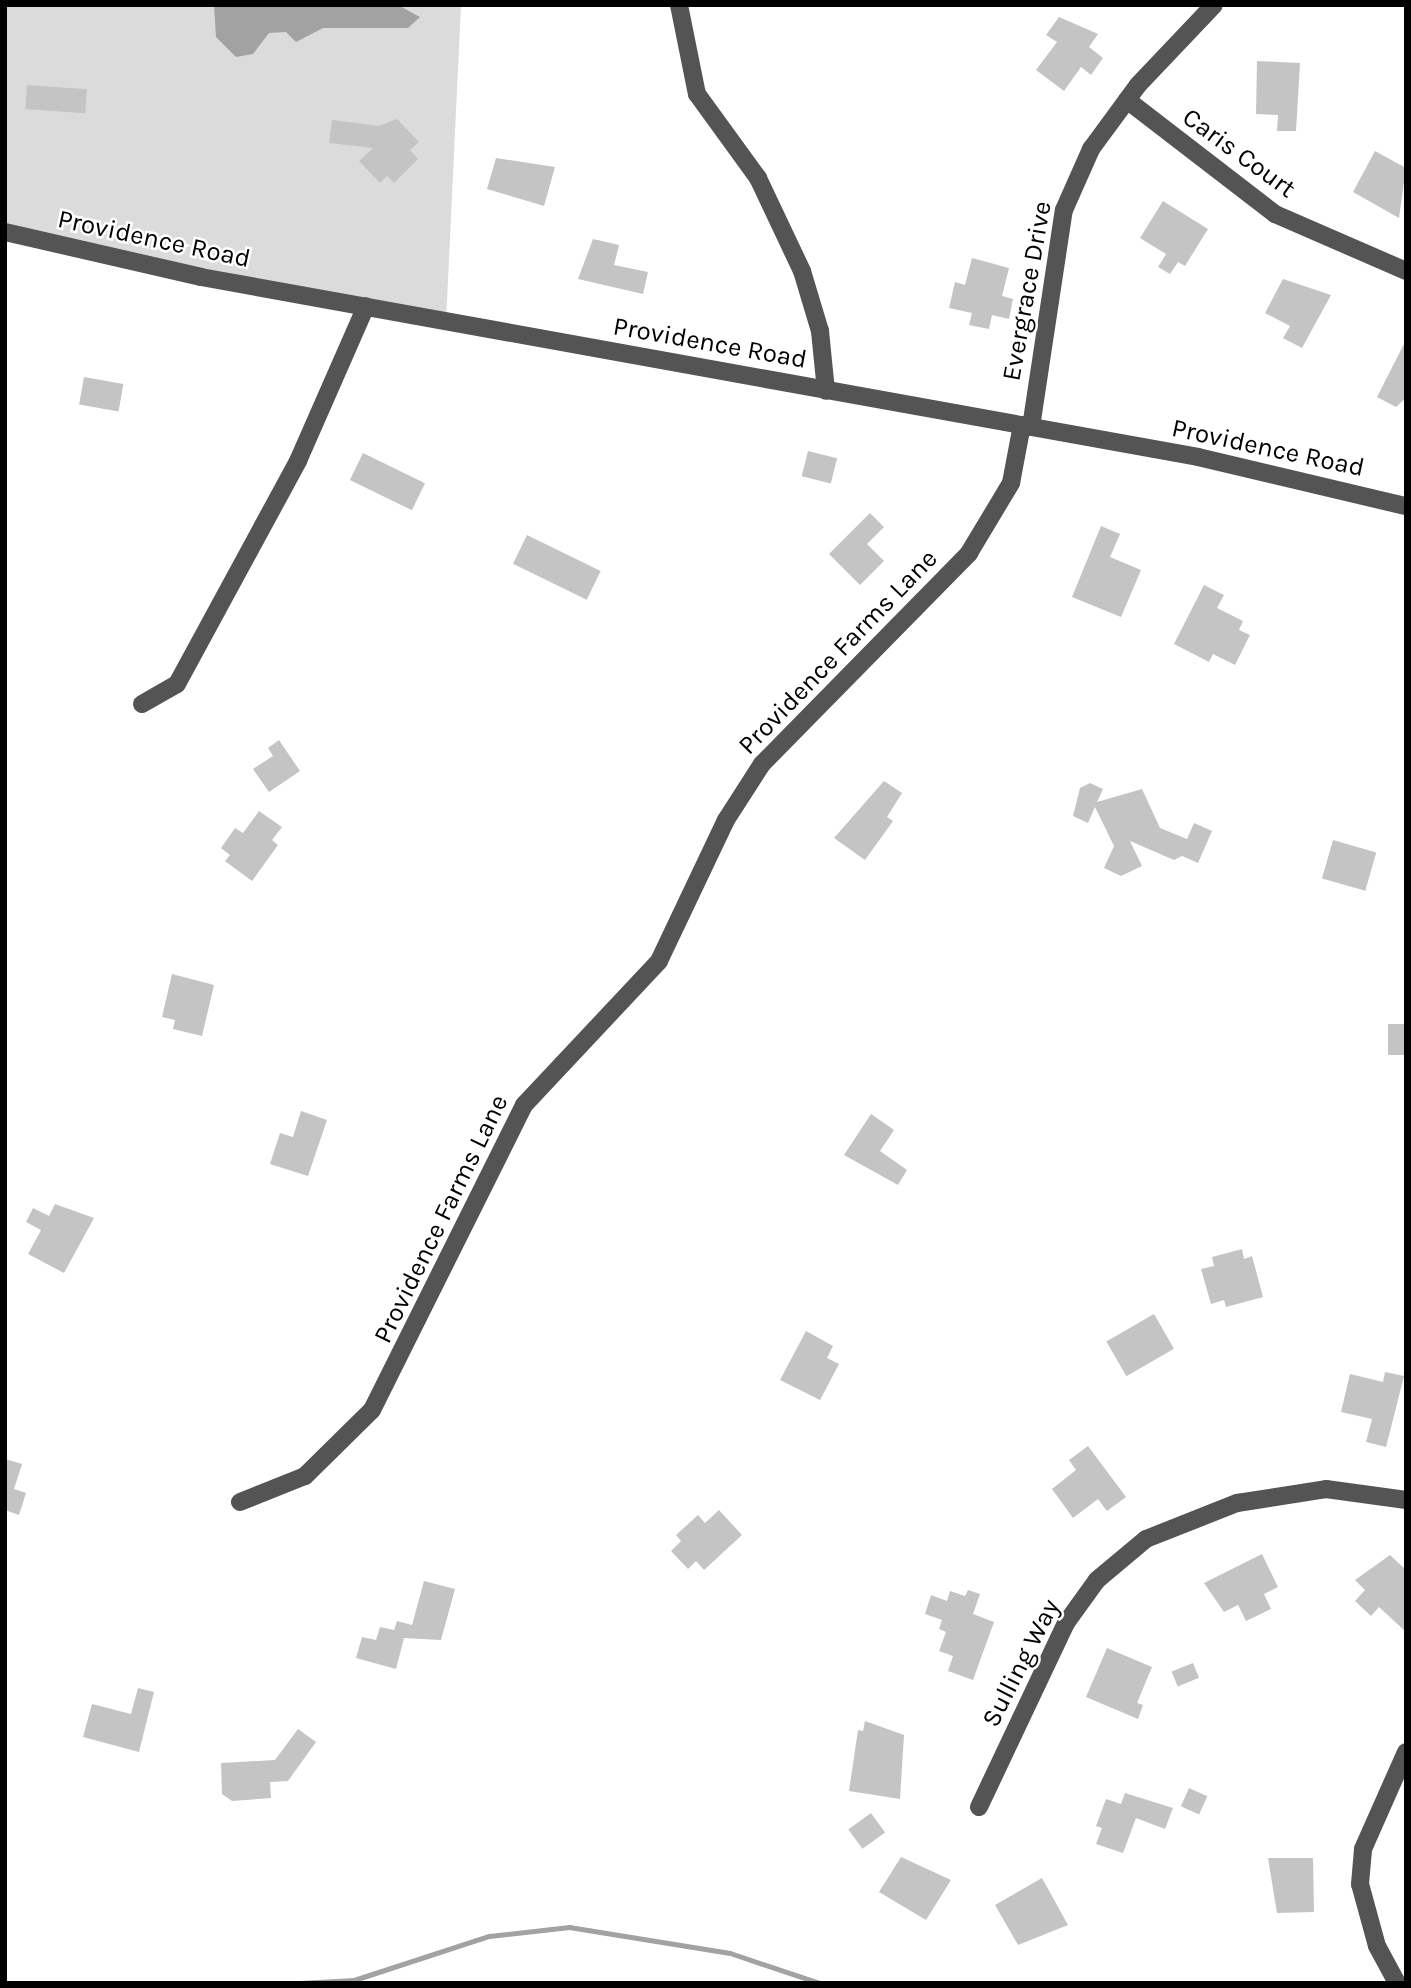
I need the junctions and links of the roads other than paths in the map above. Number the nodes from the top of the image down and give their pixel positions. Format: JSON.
{"nodes":[{"id":1,"x":679,"y":5,"type":"edge"},
{"id":2,"x":1214,"y":5,"type":"edge"},
{"id":3,"x":1127,"y":100,"type":"junction"},
{"id":4,"x":5,"y":232,"type":"edge"},
{"id":5,"x":1406,"y":271,"type":"edge"},
{"id":6,"x":366,"y":306,"type":"junction"},
{"id":7,"x":826,"y":391,"type":"junction"},
{"id":8,"x":1026,"y":426,"type":"junction"},
{"id":9,"x":1406,"y":506,"type":"edge"},
{"id":10,"x":142,"y":704,"type":"dead end"},
{"id":11,"x":1406,"y":1500,"type":"edge"},
{"id":12,"x":240,"y":1502,"type":"dead end"},
{"id":13,"x":1406,"y":1752,"type":"edge"},
{"id":14,"x":979,"y":1807,"type":"dead end"},
{"id":15,"x":1397,"y":1983,"type":"edge"}],
"edges":[{"from":1,"to":7,"type":"street"},
{"from":2,"to":3,"type":"street","name":"Evergrace Drive"},
{"from":3,"to":5,"type":"street","name":"Caris Court"},
{"from":3,"to":8,"type":"street","name":"Evergrace Drive"},
{"from":4,"to":6,"type":"street","name":"Providence Road"},
{"from":6,"to":7,"type":"street","name":"Providence Road"},
{"from":6,"to":10,"type":"street"},
{"from":7,"to":8,"type":"street","name":"Providence Road"},
{"from":8,"to":9,"type":"street","name":"Providence Road"},
{"from":8,"to":12,"type":"street","name":"Providence Farms Lane"},
{"from":11,"to":14,"type":"street","name":"Sulling Way"},
{"from":13,"to":15,"type":"street"}]}
